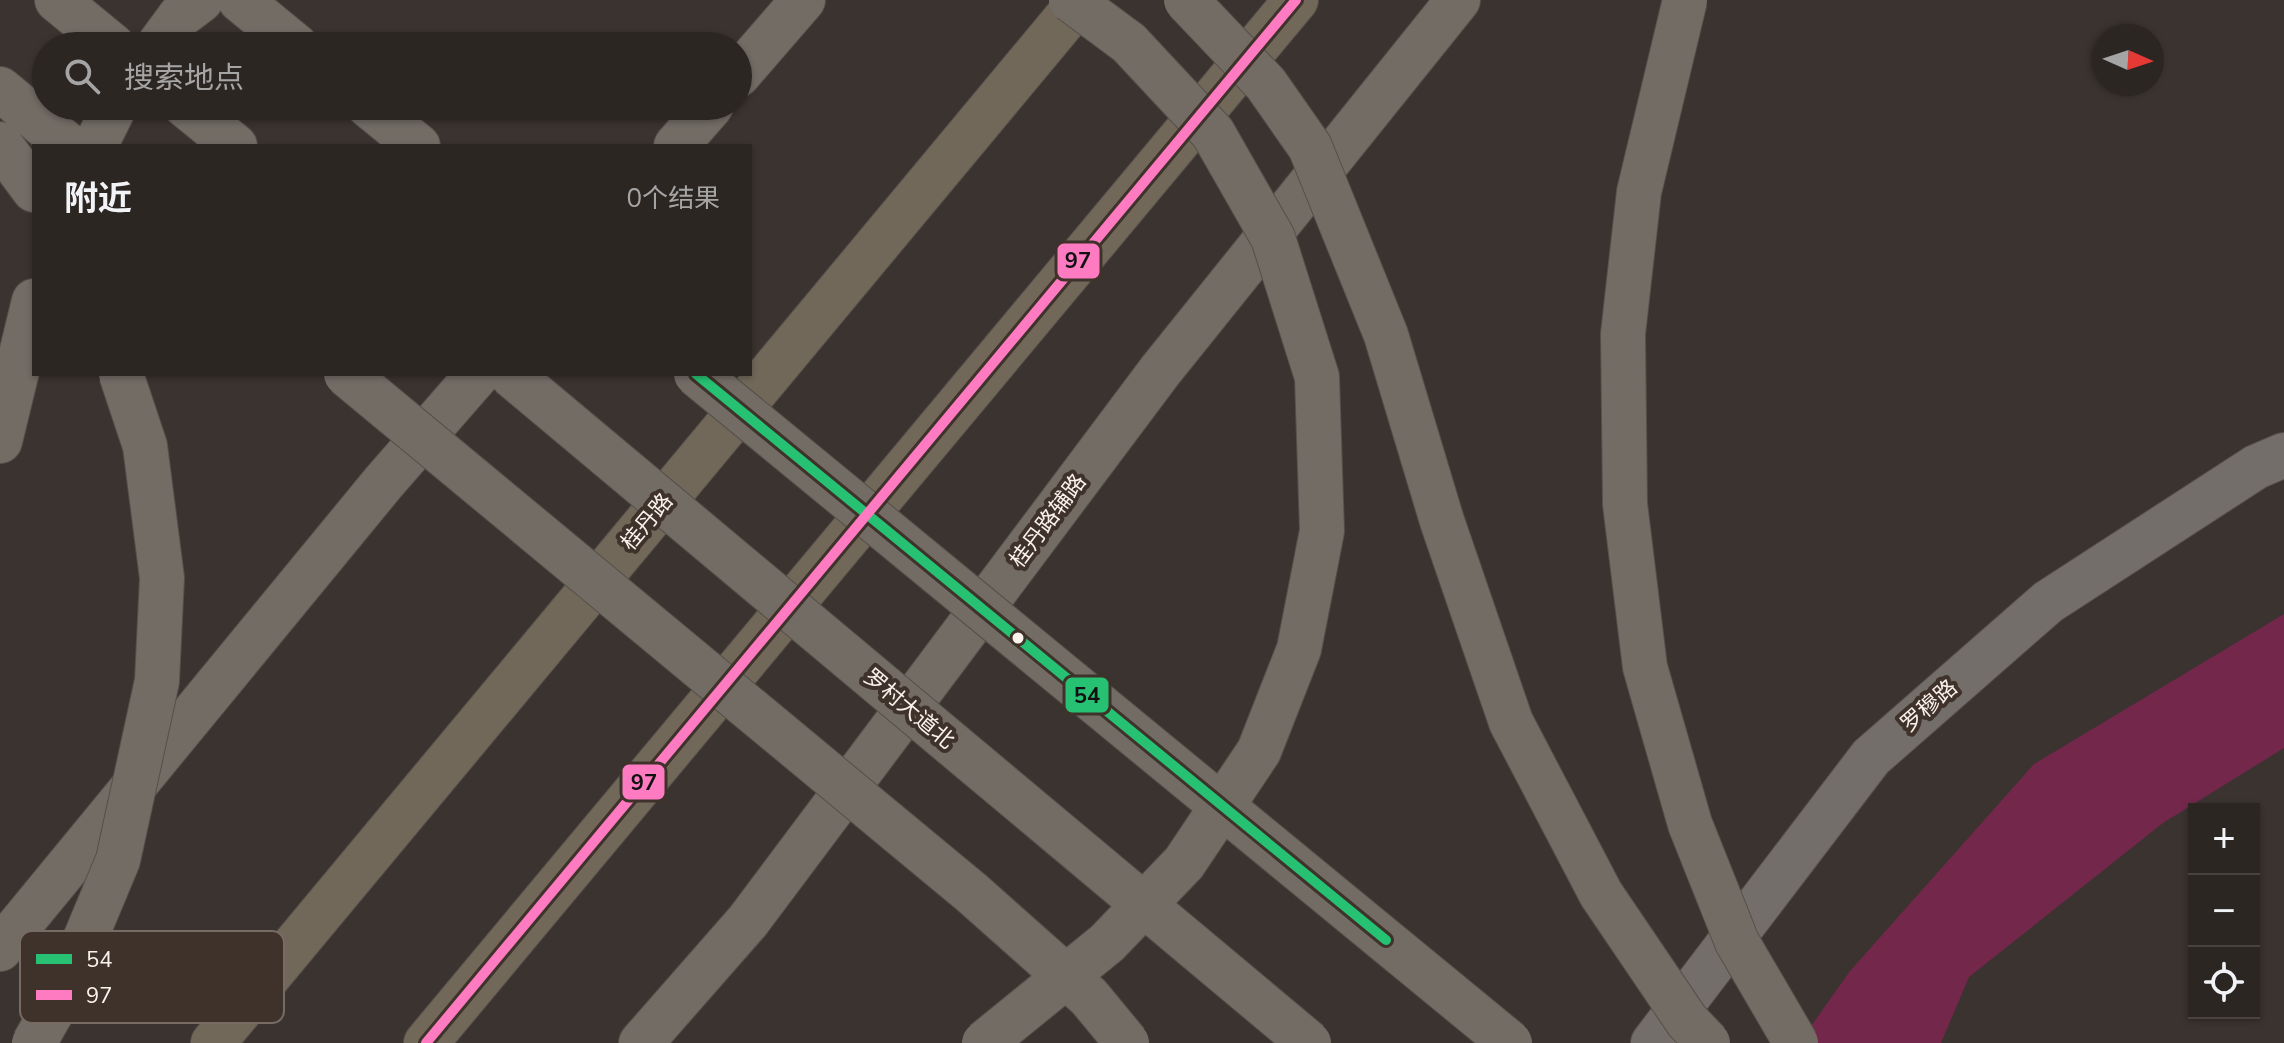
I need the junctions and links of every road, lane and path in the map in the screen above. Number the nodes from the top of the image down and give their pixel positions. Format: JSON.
{"nodes":[{"id":1,"x":57,"y":0,"type":"edge"},
{"id":2,"x":240,"y":0,"type":"edge"},
{"id":3,"x":803,"y":0,"type":"edge"},
{"id":4,"x":1071,"y":0,"type":"edge"},
{"id":5,"x":1081,"y":0,"type":"edge"},
{"id":6,"x":1186,"y":0,"type":"edge"},
{"id":7,"x":1296,"y":0,"type":"edge"},
{"id":8,"x":1458,"y":0,"type":"edge"},
{"id":9,"x":1685,"y":0,"type":"edge"},
{"id":10,"x":96,"y":32,"type":"edge"},
{"id":11,"x":279,"y":32,"type":"edge"},
{"id":12,"x":752,"y":59,"type":"edge"},
{"id":13,"x":0,"y":89,"type":"edge"},
{"id":14,"x":32,"y":115,"type":"edge"},
{"id":15,"x":38,"y":120,"type":"edge"},
{"id":16,"x":108,"y":120,"type":"edge"},
{"id":17,"x":203,"y":120,"type":"edge"},
{"id":18,"x":386,"y":120,"type":"edge"},
{"id":19,"x":699,"y":120,"type":"edge"},
{"id":20,"x":0,"y":144,"type":"edge"},
{"id":21,"x":67,"y":144,"type":"edge"},
{"id":22,"x":96,"y":144,"type":"edge"},
{"id":23,"x":233,"y":144,"type":"edge"},
{"id":24,"x":416,"y":144,"type":"edge"},
{"id":25,"x":678,"y":144,"type":"edge"},
{"id":26,"x":32,"y":187,"type":"edge"},
{"id":27,"x":32,"y":309,"type":"edge"},
{"id":28,"x":122,"y":376,"type":"edge"},
{"id":29,"x":348,"y":376,"type":"edge"},
{"id":30,"x":476,"y":376,"type":"edge"},
{"id":31,"x":512,"y":376,"type":"edge"},
{"id":32,"x":698,"y":376,"type":"edge"},
{"id":33,"x":0,"y":441,"type":"edge"},
{"id":34,"x":2284,"y":455,"type":"edge"},
{"id":35,"x":88,"y":931,"type":"edge"},
{"id":36,"x":0,"y":949,"type":"edge"},
{"id":37,"x":284,"y":958,"type":"edge"},
{"id":38,"x":45,"y":1023,"type":"edge"},
{"id":39,"x":230,"y":1023,"type":"edge"},
{"id":40,"x":34,"y":1043,"type":"edge"},
{"id":41,"x":213,"y":1043,"type":"edge"},
{"id":42,"x":426,"y":1043,"type":"edge"},
{"id":43,"x":641,"y":1043,"type":"edge"},
{"id":44,"x":984,"y":1043,"type":"edge"},
{"id":45,"x":1127,"y":1043,"type":"edge"},
{"id":46,"x":1309,"y":1043,"type":"edge"},
{"id":47,"x":1510,"y":1043,"type":"edge"},
{"id":48,"x":1653,"y":1043,"type":"edge"},
{"id":49,"x":1708,"y":1043,"type":"edge"},
{"id":50,"x":1796,"y":1043,"type":"edge"}],
"edges":[{"from":1,"to":10,"type":"main road"},
{"from":2,"to":11,"type":"main road"},
{"from":3,"to":12,"type":"main road"},
{"from":4,"to":44,"type":"main road","bridge":true},
{"from":5,"to":37,"type":"highway","name":"桂丹路"},
{"from":6,"to":49,"type":"main road","bridge":true},
{"from":7,"to":42,"type":"highway"},
{"from":8,"to":43,"type":"main road","name":"桂丹路辅路"},
{"from":9,"to":50,"type":"main road","bridge":true},
{"from":13,"to":14,"type":"main road"},
{"from":15,"to":21,"type":"main road"},
{"from":16,"to":22,"type":"main road"},
{"from":17,"to":23,"type":"main road"},
{"from":18,"to":24,"type":"main road"},
{"from":19,"to":25,"type":"main road"},
{"from":20,"to":26,"type":"main road"},
{"from":27,"to":33,"type":"main road"},
{"from":28,"to":35,"type":"main road","bridge":true},
{"from":29,"to":45,"type":"main road","bridge":true},
{"from":30,"to":36,"type":"main road"},
{"from":31,"to":46,"type":"main road","name":"罗村大道北","bridge":true},
{"from":32,"to":47,"type":"main road","bridge":true},
{"from":34,"to":48,"type":"street","name":"罗穆路"},
{"from":38,"to":40,"type":"main road","bridge":true},
{"from":39,"to":41,"type":"highway","name":"桂丹路"}]}
